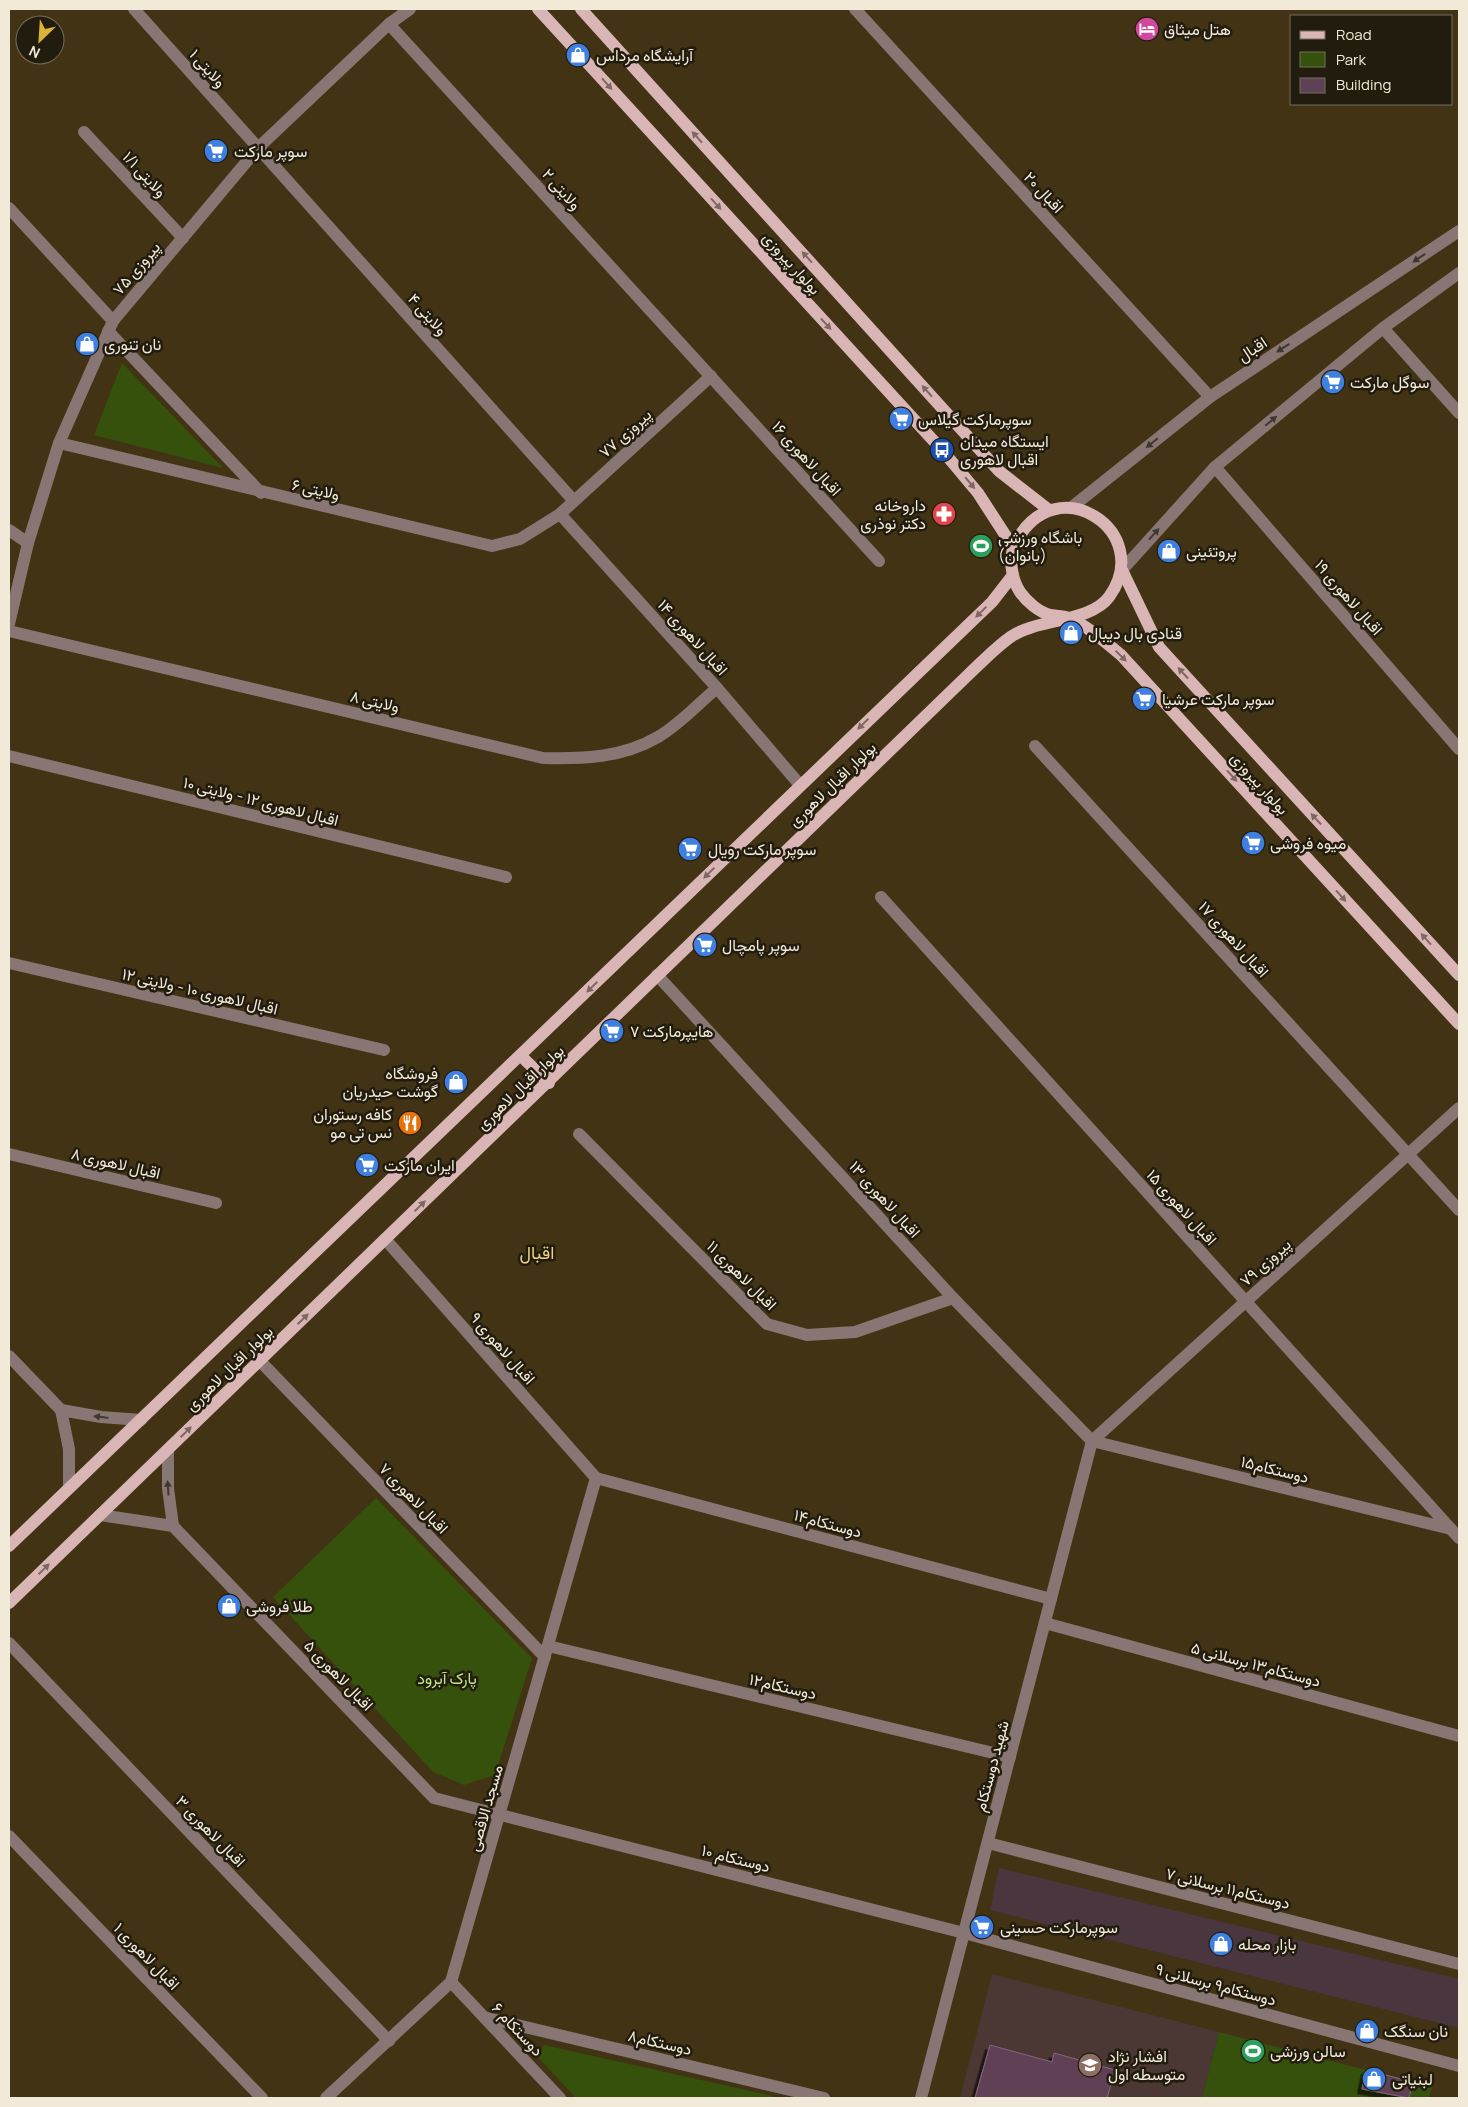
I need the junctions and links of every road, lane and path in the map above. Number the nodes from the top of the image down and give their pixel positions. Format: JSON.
{"nodes":[{"id":1,"x":134,"y":9,"type":"edge"},
{"id":2,"x":410,"y":9,"type":"edge"},
{"id":3,"x":538,"y":9,"type":"edge"},
{"id":4,"x":581,"y":9,"type":"edge"},
{"id":5,"x":855,"y":9,"type":"edge"},
{"id":6,"x":389,"y":24,"type":"junction"},
{"id":7,"x":84,"y":132,"type":"dead end"},
{"id":8,"x":258,"y":148,"type":"junction"},
{"id":9,"x":9,"y":208,"type":"edge"},
{"id":10,"x":1459,"y":232,"type":"edge"},
{"id":11,"x":183,"y":238,"type":"junction"},
{"id":12,"x":1459,"y":273,"type":"edge"},
{"id":13,"x":110,"y":326,"type":"junction"},
{"id":14,"x":1383,"y":328,"type":"junction"},
{"id":15,"x":711,"y":376,"type":"junction"},
{"id":16,"x":1210,"y":397,"type":"junction"},
{"id":17,"x":1459,"y":413,"type":"edge"},
{"id":18,"x":59,"y":443,"type":"junction"},
{"id":19,"x":1215,"y":467,"type":"junction"},
{"id":20,"x":261,"y":493,"type":"junction"},
{"id":21,"x":574,"y":501,"type":"junction"},
{"id":22,"x":1072,"y":507,"type":"junction"},
{"id":23,"x":1049,"y":510,"type":"junction"},
{"id":24,"x":560,"y":514,"type":"junction"},
{"id":25,"x":9,"y":530,"type":"edge"},
{"id":26,"x":28,"y":543,"type":"junction"},
{"id":27,"x":1013,"y":547,"type":"junction"},
{"id":28,"x":879,"y":561,"type":"dead end"},
{"id":29,"x":1122,"y":570,"type":"junction"},
{"id":30,"x":1013,"y":575,"type":"junction"},
{"id":31,"x":1068,"y":618,"type":"junction"},
{"id":32,"x":9,"y":624,"type":"edge"},
{"id":33,"x":9,"y":631,"type":"edge"},
{"id":34,"x":717,"y":688,"type":"junction"},
{"id":35,"x":1035,"y":746,"type":"dead end"},
{"id":36,"x":1459,"y":749,"type":"edge"},
{"id":37,"x":9,"y":756,"type":"edge"},
{"id":38,"x":800,"y":785,"type":"junction"},
{"id":39,"x":506,"y":877,"type":"dead end"},
{"id":40,"x":881,"y":897,"type":"dead end"},
{"id":41,"x":9,"y":963,"type":"edge"},
{"id":42,"x":1459,"y":974,"type":"edge"},
{"id":43,"x":657,"y":975,"type":"junction"},
{"id":44,"x":1459,"y":1024,"type":"edge"},
{"id":45,"x":384,"y":1050,"type":"dead end"},
{"id":46,"x":521,"y":1056,"type":"junction"},
{"id":47,"x":549,"y":1083,"type":"junction"},
{"id":48,"x":1459,"y":1108,"type":"edge"},
{"id":49,"x":579,"y":1134,"type":"dead end"},
{"id":50,"x":9,"y":1154,"type":"edge"},
{"id":51,"x":1408,"y":1154,"type":"junction"},
{"id":52,"x":216,"y":1203,"type":"dead end"},
{"id":53,"x":1459,"y":1210,"type":"edge"},
{"id":54,"x":385,"y":1239,"type":"junction"},
{"id":55,"x":953,"y":1298,"type":"junction"},
{"id":56,"x":1246,"y":1302,"type":"junction"},
{"id":57,"x":9,"y":1356,"type":"edge"},
{"id":58,"x":260,"y":1361,"type":"junction"},
{"id":59,"x":61,"y":1410,"type":"junction"},
{"id":60,"x":140,"y":1420,"type":"junction"},
{"id":61,"x":1092,"y":1441,"type":"junction"},
{"id":62,"x":168,"y":1450,"type":"junction"},
{"id":63,"x":596,"y":1478,"type":"junction"},
{"id":64,"x":69,"y":1488,"type":"junction"},
{"id":65,"x":100,"y":1515,"type":"junction"},
{"id":66,"x":173,"y":1526,"type":"junction"},
{"id":67,"x":1455,"y":1533,"type":"edge"},
{"id":68,"x":9,"y":1546,"type":"edge"},
{"id":69,"x":1051,"y":1599,"type":"junction"},
{"id":70,"x":9,"y":1603,"type":"edge"},
{"id":71,"x":1044,"y":1623,"type":"junction"},
{"id":72,"x":9,"y":1643,"type":"edge"},
{"id":73,"x":546,"y":1652,"type":"junction"},
{"id":74,"x":1459,"y":1736,"type":"edge"},
{"id":75,"x":1010,"y":1757,"type":"junction"},
{"id":76,"x":499,"y":1815,"type":"junction"},
{"id":77,"x":9,"y":1836,"type":"edge"},
{"id":78,"x":988,"y":1843,"type":"junction"},
{"id":79,"x":964,"y":1933,"type":"junction"},
{"id":80,"x":1459,"y":1964,"type":"edge"},
{"id":81,"x":452,"y":1982,"type":"junction"},
{"id":82,"x":488,"y":2018,"type":"junction"},
{"id":83,"x":389,"y":2041,"type":"junction"},
{"id":84,"x":1459,"y":2066,"type":"edge"},
{"id":85,"x":262,"y":2098,"type":"edge"},
{"id":86,"x":326,"y":2098,"type":"edge"},
{"id":87,"x":560,"y":2098,"type":"edge"},
{"id":88,"x":824,"y":2098,"type":"edge"},
{"id":89,"x":921,"y":2098,"type":"edge"}],
"edges":[{"from":1,"to":8,"type":"street","name":"ولایتی ۱"},
{"from":2,"to":6,"type":"street","name":"پیروزی ۷۵"},
{"from":3,"to":27,"type":"main road","name":"بولوار پیروزی","one_way":true},
{"from":23,"to":4,"type":"main road","name":"بولوار پیروزی","one_way":true},
{"from":5,"to":16,"type":"street","name":"اقبال ۲۰"},
{"from":6,"to":8,"type":"street","name":"پیروزی ۷۵"},
{"from":6,"to":15,"type":"street","name":"ولایتی ۲"},
{"from":7,"to":11,"type":"street","name":"ولایتی ۱/۱"},
{"from":8,"to":11,"type":"street","name":"پیروزی ۷۵"},
{"from":8,"to":21,"type":"street","name":"ولایتی ۴"},
{"from":9,"to":13,"type":"street"},
{"from":10,"to":16,"type":"street","name":"اقبال","one_way":true},
{"from":11,"to":13,"type":"street","name":"پیروزی ۷۵"},
{"from":12,"to":14,"type":"street"},
{"from":13,"to":18,"type":"street","name":"پیروزی ۷۵"},
{"from":13,"to":20,"type":"street"},
{"from":14,"to":17,"type":"street"},
{"from":19,"to":14,"type":"street","one_way":true},
{"from":15,"to":21,"type":"street","name":"پیروزی ۷۷"},
{"from":15,"to":28,"type":"street","name":"اقبال لاهوری ۱۶"},
{"from":16,"to":22,"type":"street","name":"اقبال","one_way":true},
{"from":18,"to":20,"type":"street","name":"ولایتی ۶"},
{"from":18,"to":26,"type":"street","name":"پیروزی ۷۵"},
{"from":29,"to":19,"type":"street","one_way":true},
{"from":19,"to":36,"type":"street","name":"اقبال لاهوری ۱۹"},
{"from":20,"to":24,"type":"street","name":"ولایتی ۶"},
{"from":21,"to":24,"type":"street","name":"پیروزی ۷۷"},
{"from":22,"to":23,"type":"main road"},
{"from":22,"to":29,"type":"main road"},
{"from":23,"to":27,"type":"main road"},
{"from":24,"to":34,"type":"street","name":"اقبال لاهوری ۱۴"},
{"from":25,"to":26,"type":"street"},
{"from":26,"to":32,"type":"street","name":"پیروزی ۷۵"},
{"from":27,"to":30,"type":"main road"},
{"from":29,"to":31,"type":"main road"},
{"from":42,"to":29,"type":"main road","name":"بولوار پیروزی","one_way":true},
{"from":30,"to":31,"type":"main road"},
{"from":30,"to":38,"type":"main road","name":"بولوار اقبال لاهوری","one_way":true},
{"from":31,"to":43,"type":"main road","name":"بولوار اقبال لاهوری"},
{"from":31,"to":44,"type":"main road","name":"بولوار پیروزی","one_way":true},
{"from":33,"to":34,"type":"street","name":"ولایتی ۸"},
{"from":34,"to":38,"type":"street","name":"اقبال لاهوری ۱۴"},
{"from":35,"to":51,"type":"street","name":"اقبال لاهوری ۱۷"},
{"from":37,"to":39,"type":"street","name":"اقبال لاهوری ۱۲ - ولایتی ۱۰"},
{"from":38,"to":46,"type":"main road","name":"بولوار اقبال لاهوری","one_way":true},
{"from":40,"to":56,"type":"street","name":"اقبال لاهوری ۱۵"},
{"from":41,"to":45,"type":"street","name":"اقبال لاهوری ۱۰ - ولایتی ۱۲"},
{"from":43,"to":47,"type":"main road","name":"بولوار اقبال لاهوری"},
{"from":43,"to":55,"type":"street","name":"اقبال لاهوری ۱۳"},
{"from":46,"to":47,"type":"main road"},
{"from":46,"to":60,"type":"main road","name":"بولوار اقبال لاهوری"},
{"from":54,"to":47,"type":"main road","name":"بولوار اقبال لاهوری","one_way":true},
{"from":48,"to":51,"type":"street","name":"پیروزی ۷۹"},
{"from":49,"to":55,"type":"street","name":"اقبال لاهوری ۱۱"},
{"from":50,"to":52,"type":"street","name":"اقبال لاهوری ۸"},
{"from":51,"to":53,"type":"street","name":"اقبال لاهوری ۱۷"},
{"from":51,"to":56,"type":"street","name":"پیروزی ۷۹"},
{"from":58,"to":54,"type":"main road","name":"بولوار اقبال لاهوری","one_way":true},
{"from":54,"to":63,"type":"street","name":"اقبال لاهوری ۹"},
{"from":55,"to":61,"type":"street","name":"اقبال لاهوری ۱۳"},
{"from":56,"to":61,"type":"street","name":"پیروزی ۷۹"},
{"from":56,"to":67,"type":"street","name":"اقبال لاهوری ۱۵"},
{"from":57,"to":59,"type":"street"},
{"from":62,"to":58,"type":"main road","name":"بولوار اقبال لاهوری","one_way":true},
{"from":58,"to":73,"type":"street","name":"اقبال لاهوری ۷"},
{"from":60,"to":59,"type":"street","one_way":true},
{"from":59,"to":64,"type":"street"},
{"from":60,"to":64,"type":"main road","name":"بولوار اقبال لاهوری"},
{"from":61,"to":67,"type":"street","name":"دوستکام۱۵"},
{"from":61,"to":69,"type":"street","name":"شهید دوستکام"},
{"from":62,"to":65,"type":"main road","name":"بولوار اقبال لاهوری"},
{"from":66,"to":62,"type":"street","one_way":true},
{"from":63,"to":69,"type":"street","name":"دوستکام۱۴"},
{"from":63,"to":73,"type":"street","name":"مسجد الاقصی"},
{"from":64,"to":68,"type":"main road","name":"بولوار اقبال لاهوری"},
{"from":65,"to":66,"type":"street"},
{"from":70,"to":65,"type":"main road","name":"بولوار اقبال لاهوری","one_way":true},
{"from":66,"to":76,"type":"street","name":"اقبال لاهوری ۵"},
{"from":69,"to":71,"type":"street","name":"شهید دوستکام"},
{"from":71,"to":74,"type":"street","name":"دوستکام۱۳ برسلانی ۵"},
{"from":71,"to":75,"type":"street","name":"شهید دوستکام"},
{"from":72,"to":83,"type":"street","name":"اقبال لاهوری ۳"},
{"from":73,"to":75,"type":"street","name":"دوستکام۱۲"},
{"from":73,"to":76,"type":"street","name":"مسجد الاقصی"},
{"from":75,"to":78,"type":"street","name":"شهید دوستکام"},
{"from":76,"to":79,"type":"street","name":"دوستکام ۱۰"},
{"from":76,"to":81,"type":"street","name":"مسجد الاقصی"},
{"from":77,"to":85,"type":"street","name":"اقبال لاهوری ۱"},
{"from":78,"to":79,"type":"street","name":"شهید دوستکام"},
{"from":78,"to":80,"type":"street","name":"دوستکام۱۱ برسلانی ۷"},
{"from":79,"to":84,"type":"street","name":"دوستکام۹ برسلانی ۹"},
{"from":79,"to":89,"type":"street","name":"شهید دوستکام"},
{"from":81,"to":82,"type":"street","name":"دوستکام ۶"},
{"from":81,"to":83,"type":"street"},
{"from":82,"to":87,"type":"street","name":"دوستکام ۶"},
{"from":82,"to":88,"type":"street","name":"دوستکام۸"},
{"from":83,"to":86,"type":"street"}]}
